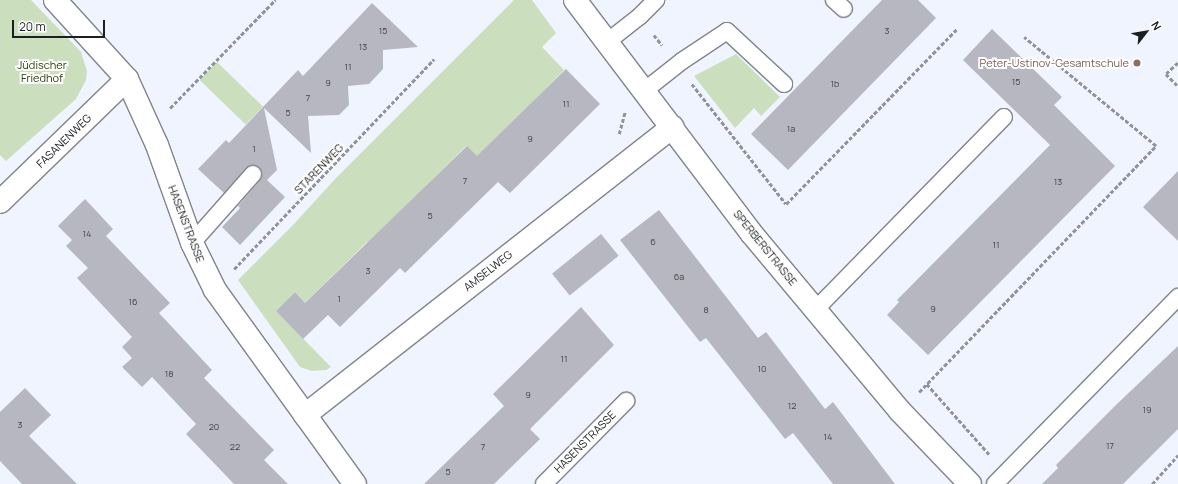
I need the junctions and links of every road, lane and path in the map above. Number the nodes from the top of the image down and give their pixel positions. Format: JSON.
{"nodes":[{"id":1,"x":55,"y":0,"type":"edge"},
{"id":2,"x":275,"y":0,"type":"edge"},
{"id":3,"x":575,"y":0,"type":"edge"},
{"id":4,"x":656,"y":0,"type":"edge"},
{"id":5,"x":640,"y":16,"type":"junction"},
{"id":6,"x":957,"y":29,"type":"dead end"},
{"id":7,"x":1024,"y":37,"type":"dead end"},
{"id":8,"x":607,"y":42,"type":"junction"},
{"id":9,"x":434,"y":59,"type":"dead end"},
{"id":10,"x":1178,"y":63,"type":"edge"},
{"id":11,"x":678,"y":65,"type":"junction"},
{"id":12,"x":127,"y":79,"type":"junction"},
{"id":13,"x":784,"y":84,"type":"dead end"},
{"id":14,"x":1178,"y":86,"type":"edge"},
{"id":15,"x":644,"y":91,"type":"junction"},
{"id":16,"x":626,"y":107,"type":"dead end"},
{"id":17,"x":1004,"y":117,"type":"dead end"},
{"id":18,"x":672,"y":127,"type":"junction"},
{"id":19,"x":150,"y":129,"type":"junction"},
{"id":20,"x":617,"y":140,"type":"dead end"},
{"id":21,"x":253,"y":174,"type":"dead end"},
{"id":22,"x":0,"y":202,"type":"edge"},
{"id":23,"x":192,"y":243,"type":"junction"},
{"id":24,"x":215,"y":290,"type":"junction"},
{"id":25,"x":1178,"y":297,"type":"edge"},
{"id":26,"x":815,"y":310,"type":"junction"},
{"id":27,"x":931,"y":381,"type":"dead end"},
{"id":28,"x":927,"y":384,"type":"dead end"},
{"id":29,"x":626,"y":400,"type":"dead end"},
{"id":30,"x":304,"y":415,"type":"junction"},
{"id":31,"x":1178,"y":455,"type":"edge"},
{"id":32,"x":1006,"y":472,"type":"junction"},
{"id":33,"x":355,"y":484,"type":"edge"},
{"id":34,"x":544,"y":484,"type":"edge"},
{"id":35,"x":970,"y":484,"type":"edge"},
{"id":36,"x":995,"y":484,"type":"edge"},
{"id":37,"x":1152,"y":484,"type":"edge"}],
"edges":[{"from":1,"to":12,"type":"street","name":"HASENSTRASSE"},
{"from":2,"to":19,"type":"path"},
{"from":3,"to":8,"type":"street","name":"SPERBERSTRASSE"},
{"from":4,"to":5,"type":"lane"},
{"from":5,"to":8,"type":"lane"},
{"from":5,"to":11,"type":"path"},
{"from":6,"to":11,"type":"path"},
{"from":7,"to":27,"type":"path"},
{"from":8,"to":15,"type":"street","name":"SPERBERSTRASSE"},
{"from":9,"to":24,"type":"path","name":"STARENWEG"},
{"from":10,"to":14,"type":"path"},
{"from":11,"to":13,"type":"lane"},
{"from":11,"to":15,"type":"lane"},
{"from":12,"to":19,"type":"street","name":"HASENSTRASSE"},
{"from":12,"to":22,"type":"street","name":"FASANENWEG"},
{"from":15,"to":18,"type":"street","name":"SPERBERSTRASSE"},
{"from":16,"to":20,"type":"path"},
{"from":17,"to":26,"type":"lane"},
{"from":18,"to":26,"type":"street","name":"SPERBERSTRASSE"},
{"from":18,"to":30,"type":"street","name":"AMSELWEG"},
{"from":19,"to":23,"type":"street","name":"HASENSTRASSE"},
{"from":21,"to":23,"type":"lane"},
{"from":23,"to":24,"type":"street","name":"HASENSTRASSE"},
{"from":24,"to":30,"type":"street","name":"HASENSTRASSE"},
{"from":25,"to":32,"type":"lane"},
{"from":26,"to":35,"type":"street","name":"SPERBERSTRASSE"},
{"from":28,"to":32,"type":"path"},
{"from":29,"to":34,"type":"lane","name":"HASENSTRASSE"},
{"from":30,"to":33,"type":"street","name":"HASENSTRASSE"},
{"from":31,"to":37,"type":"path"},
{"from":32,"to":36,"type":"lane"}]}
